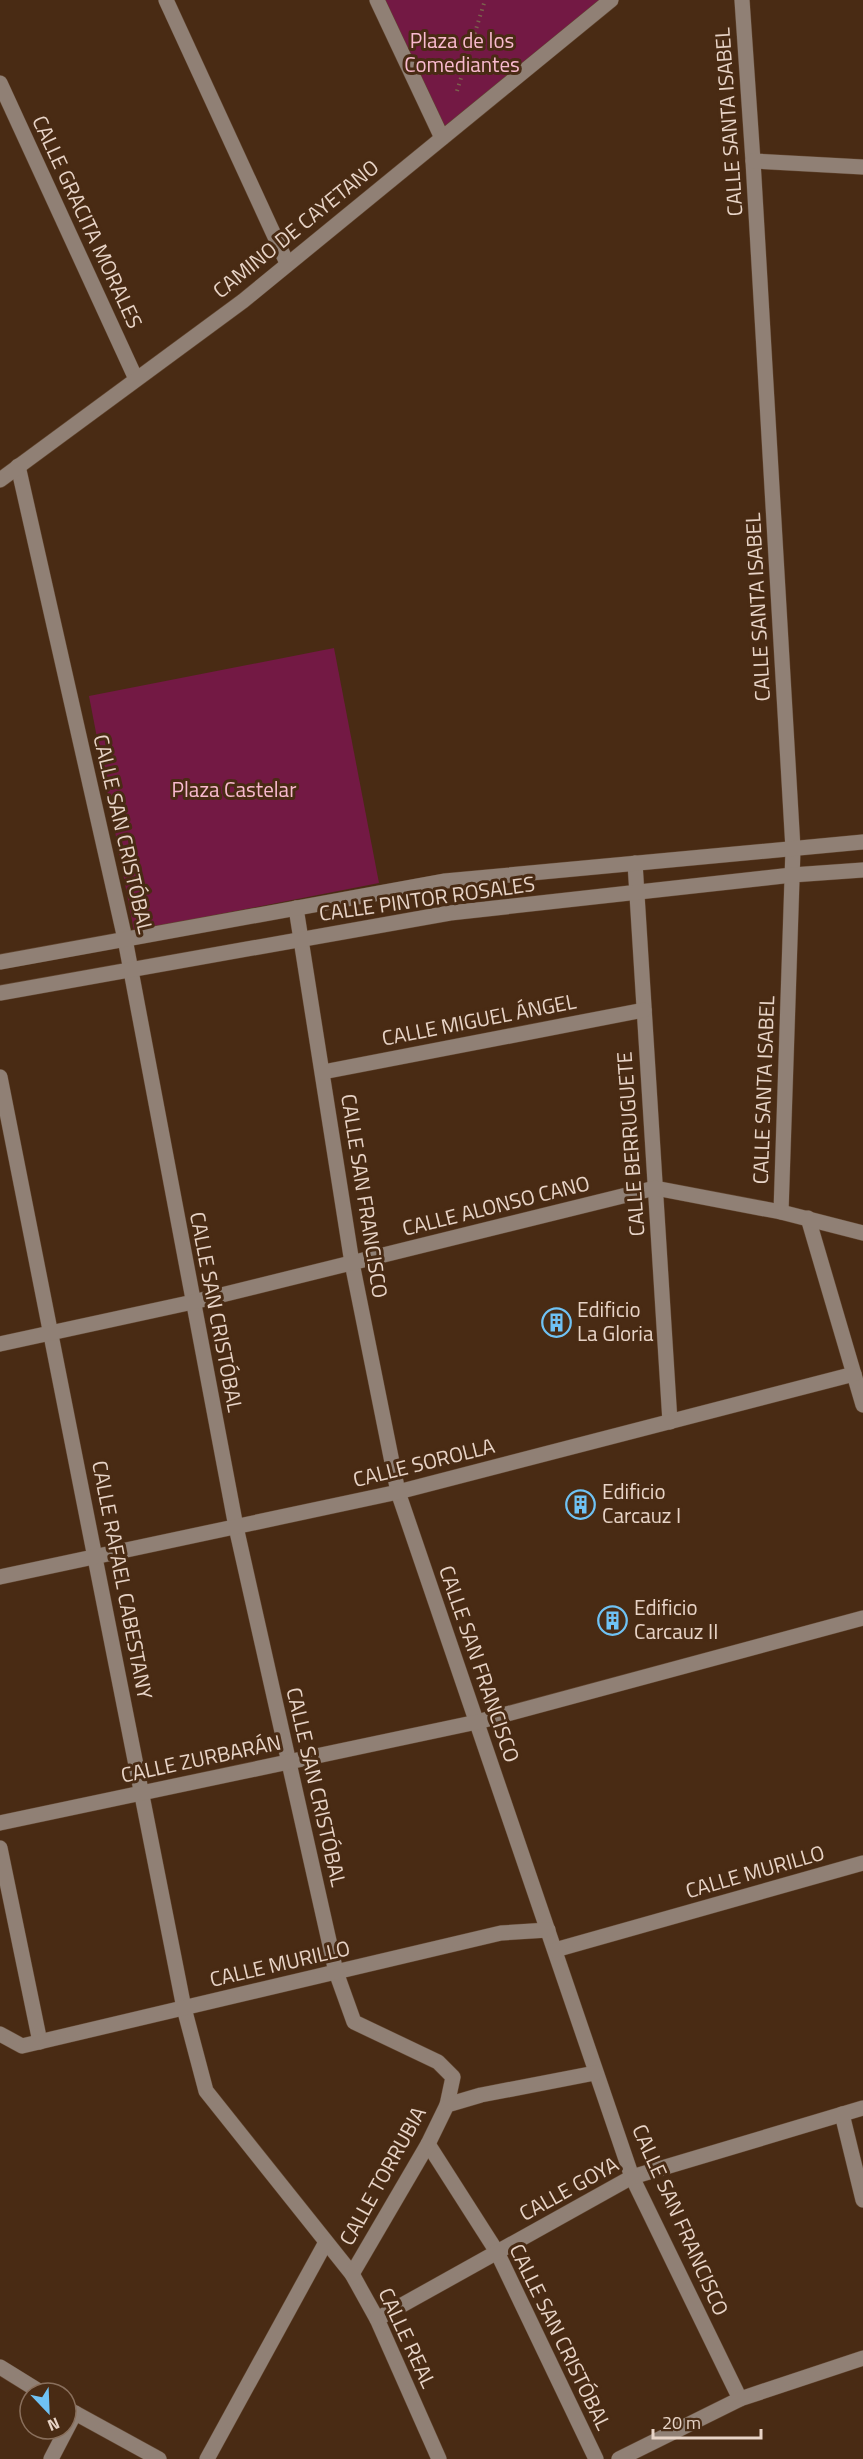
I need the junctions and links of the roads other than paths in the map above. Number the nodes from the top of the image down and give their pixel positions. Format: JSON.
{"nodes":[{"id":1,"x":166,"y":0,"type":"edge"},
{"id":2,"x":377,"y":0,"type":"edge"},
{"id":3,"x":611,"y":0,"type":"edge"},
{"id":4,"x":742,"y":0,"type":"edge"},
{"id":5,"x":0,"y":82,"type":"edge"},
{"id":6,"x":442,"y":138,"type":"junction"},
{"id":7,"x":753,"y":161,"type":"junction"},
{"id":8,"x":863,"y":167,"type":"edge"},
{"id":9,"x":287,"y":263,"type":"junction"},
{"id":10,"x":136,"y":379,"type":"junction"},
{"id":11,"x":18,"y":466,"type":"junction"},
{"id":12,"x":0,"y":480,"type":"edge"},
{"id":13,"x":863,"y":842,"type":"edge"},
{"id":14,"x":793,"y":849,"type":"junction"},
{"id":15,"x":635,"y":863,"type":"junction"},
{"id":16,"x":863,"y":870,"type":"edge"},
{"id":17,"x":792,"y":875,"type":"junction"},
{"id":18,"x":636,"y":893,"type":"junction"},
{"id":19,"x":296,"y":908,"type":"junction"},
{"id":20,"x":125,"y":939,"type":"junction"},
{"id":21,"x":300,"y":939,"type":"junction"},
{"id":22,"x":0,"y":962,"type":"edge"},
{"id":23,"x":132,"y":970,"type":"junction"},
{"id":24,"x":0,"y":993,"type":"edge"},
{"id":25,"x":644,"y":1010,"type":"junction"},
{"id":26,"x":322,"y":1072,"type":"junction"},
{"id":27,"x":0,"y":1077,"type":"edge"},
{"id":28,"x":655,"y":1188,"type":"junction"},
{"id":29,"x":781,"y":1212,"type":"junction"},
{"id":30,"x":808,"y":1218,"type":"junction"},
{"id":31,"x":863,"y":1233,"type":"edge"},
{"id":32,"x":352,"y":1263,"type":"junction"},
{"id":33,"x":193,"y":1302,"type":"junction"},
{"id":34,"x":51,"y":1333,"type":"junction"},
{"id":35,"x":0,"y":1344,"type":"edge"},
{"id":36,"x":854,"y":1374,"type":"junction"},
{"id":37,"x":863,"y":1405,"type":"edge"},
{"id":38,"x":670,"y":1422,"type":"junction"},
{"id":39,"x":398,"y":1492,"type":"junction"},
{"id":40,"x":236,"y":1527,"type":"junction"},
{"id":41,"x":96,"y":1556,"type":"junction"},
{"id":42,"x":0,"y":1577,"type":"edge"},
{"id":43,"x":863,"y":1618,"type":"edge"},
{"id":44,"x":477,"y":1722,"type":"junction"},
{"id":45,"x":289,"y":1762,"type":"junction"},
{"id":46,"x":142,"y":1793,"type":"junction"},
{"id":47,"x":0,"y":1823,"type":"edge"},
{"id":48,"x":0,"y":1848,"type":"edge"},
{"id":49,"x":863,"y":1863,"type":"edge"},
{"id":50,"x":548,"y":1930,"type":"junction"},
{"id":51,"x":555,"y":1950,"type":"junction"},
{"id":52,"x":336,"y":1972,"type":"junction"},
{"id":53,"x":184,"y":2008,"type":"junction"},
{"id":54,"x":0,"y":2034,"type":"edge"},
{"id":55,"x":40,"y":2043,"type":"junction"},
{"id":56,"x":595,"y":2073,"type":"junction"},
{"id":57,"x":206,"y":2091,"type":"joint"},
{"id":58,"x":447,"y":2105,"type":"junction"},
{"id":59,"x":863,"y":2109,"type":"edge"},
{"id":60,"x":842,"y":2114,"type":"junction"},
{"id":61,"x":428,"y":2144,"type":"junction"},
{"id":62,"x":632,"y":2176,"type":"junction"},
{"id":63,"x":863,"y":2200,"type":"edge"},
{"id":64,"x":326,"y":2242,"type":"junction"},
{"id":65,"x":497,"y":2252,"type":"junction"},
{"id":66,"x":352,"y":2274,"type":"junction"},
{"id":67,"x":377,"y":2319,"type":"junction"},
{"id":68,"x":863,"y":2358,"type":"edge"},
{"id":69,"x":0,"y":2367,"type":"edge"},
{"id":70,"x":23,"y":2381,"type":"edge"},
{"id":71,"x":740,"y":2399,"type":"junction"},
{"id":72,"x":78,"y":2414,"type":"edge"},
{"id":73,"x":58,"y":2441,"type":"edge"},
{"id":74,"x":51,"y":2459,"type":"edge"},
{"id":75,"x":159,"y":2459,"type":"edge"},
{"id":76,"x":207,"y":2459,"type":"edge"},
{"id":77,"x":439,"y":2459,"type":"edge"},
{"id":78,"x":596,"y":2459,"type":"edge"},
{"id":79,"x":619,"y":2459,"type":"edge"}],
"edges":[{"from":1,"to":9,"type":"street"},
{"from":2,"to":6,"type":"street"},
{"from":3,"to":6,"type":"street","name":"CAMINO DE CAYETANO"},
{"from":4,"to":7,"type":"street","name":"CALLE SANTA ISABEL"},
{"from":5,"to":10,"type":"street","name":"CALLE GRACITA MORALES"},
{"from":6,"to":9,"type":"street","name":"CAMINO DE CAYETANO"},
{"from":7,"to":8,"type":"street"},
{"from":7,"to":14,"type":"street","name":"CALLE SANTA ISABEL"},
{"from":9,"to":10,"type":"street","name":"CAMINO DE CAYETANO"},
{"from":10,"to":11,"type":"street","name":"CAMINO DE CAYETANO"},
{"from":11,"to":12,"type":"street","name":"CAMINO DE CAYETANO"},
{"from":11,"to":20,"type":"street","name":"CALLE SAN CRISTÓBAL"},
{"from":13,"to":14,"type":"street","name":"CALLE PINTOR ROSALES"},
{"from":14,"to":15,"type":"street","name":"CALLE PINTOR ROSALES"},
{"from":14,"to":17,"type":"street","name":"CALLE SANTA ISABEL"},
{"from":15,"to":18,"type":"street","name":"CALLE BERRUGUETE"},
{"from":15,"to":19,"type":"street","name":"CALLE PINTOR ROSALES"},
{"from":16,"to":17,"type":"street","name":"CALLE PINTOR ROSALES"},
{"from":17,"to":18,"type":"street","name":"CALLE PINTOR ROSALES"},
{"from":17,"to":29,"type":"street","name":"CALLE SANTA ISABEL"},
{"from":18,"to":21,"type":"street","name":"CALLE PINTOR ROSALES"},
{"from":18,"to":25,"type":"street","name":"CALLE BERRUGUETE"},
{"from":19,"to":20,"type":"street","name":"CALLE PINTOR ROSALES"},
{"from":19,"to":21,"type":"street","name":"CALLE SAN FRANCISCO"},
{"from":20,"to":22,"type":"street","name":"CALLE PINTOR ROSALES"},
{"from":20,"to":23,"type":"street","name":"CALLE SAN CRISTÓBAL"},
{"from":21,"to":23,"type":"street","name":"CALLE PINTOR ROSALES"},
{"from":21,"to":26,"type":"street","name":"CALLE SAN FRANCISCO"},
{"from":23,"to":24,"type":"street","name":"CALLE PINTOR ROSALES"},
{"from":23,"to":33,"type":"street","name":"CALLE SAN CRISTÓBAL"},
{"from":25,"to":26,"type":"street","name":"CALLE MIGUEL ÁNGEL"},
{"from":25,"to":28,"type":"street","name":"CALLE BERRUGUETE"},
{"from":26,"to":32,"type":"street","name":"CALLE SAN FRANCISCO"},
{"from":27,"to":34,"type":"street","name":"CALLE RAFAEL CABESTANY"},
{"from":28,"to":29,"type":"street","name":"CALLE ALONSO CANO"},
{"from":28,"to":32,"type":"street","name":"CALLE ALONSO CANO"},
{"from":28,"to":38,"type":"street","name":"CALLE BERRUGUETE"},
{"from":29,"to":30,"type":"street","name":"CALLE ALONSO CANO"},
{"from":30,"to":31,"type":"street","name":"CALLE ALONSO CANO"},
{"from":30,"to":36,"type":"street"},
{"from":32,"to":33,"type":"street","name":"CALLE ALONSO CANO"},
{"from":32,"to":39,"type":"street","name":"CALLE SAN FRANCISCO"},
{"from":33,"to":34,"type":"street","name":"CALLE ALONSO CANO"},
{"from":33,"to":40,"type":"street","name":"CALLE SAN CRISTÓBAL"},
{"from":34,"to":35,"type":"street","name":"CALLE ALONSO CANO"},
{"from":34,"to":41,"type":"street","name":"CALLE RAFAEL CABESTANY"},
{"from":36,"to":37,"type":"street"},
{"from":36,"to":38,"type":"street","name":"CALLE SOROLLA"},
{"from":38,"to":39,"type":"street","name":"CALLE SOROLLA"},
{"from":39,"to":40,"type":"street","name":"CALLE SOROLLA"},
{"from":39,"to":44,"type":"street","name":"CALLE SAN FRANCISCO"},
{"from":40,"to":41,"type":"street","name":"CALLE SOROLLA"},
{"from":40,"to":45,"type":"street","name":"CALLE SAN CRISTÓBAL"},
{"from":41,"to":42,"type":"street","name":"CALLE SOROLLA"},
{"from":41,"to":46,"type":"street","name":"CALLE RAFAEL CABESTANY"},
{"from":43,"to":44,"type":"street","name":"CALLE ZURBARÁN"},
{"from":44,"to":45,"type":"street","name":"CALLE ZURBARÁN"},
{"from":44,"to":50,"type":"street","name":"CALLE SAN FRANCISCO"},
{"from":45,"to":46,"type":"street","name":"CALLE ZURBARÁN"},
{"from":45,"to":52,"type":"street","name":"CALLE SAN CRISTÓBAL"},
{"from":46,"to":47,"type":"street","name":"CALLE ZURBARÁN"},
{"from":46,"to":53,"type":"street","name":"CALLE RAFAEL CABESTANY"},
{"from":48,"to":55,"type":"street"},
{"from":49,"to":51,"type":"street","name":"CALLE MURILLO"},
{"from":50,"to":51,"type":"street","name":"CALLE SAN FRANCISCO"},
{"from":50,"to":52,"type":"street","name":"CALLE MURILLO"},
{"from":51,"to":56,"type":"street","name":"CALLE SAN FRANCISCO"},
{"from":52,"to":53,"type":"street","name":"CALLE MURILLO"},
{"from":52,"to":58,"type":"street","name":"CALLE SAN CRISTÓBAL"},
{"from":53,"to":55,"type":"street","name":"CALLE MURILLO"},
{"from":53,"to":57,"type":"street","name":"CALLE RAFAEL CABESTANY"},
{"from":54,"to":55,"type":"street","name":"CALLE MURILLO"},
{"from":56,"to":58,"type":"street","name":"CALLE TORRUBIA"},
{"from":56,"to":62,"type":"street","name":"CALLE SAN FRANCISCO"},
{"from":57,"to":64,"type":"street","name":"CALLE REAL"},
{"from":58,"to":61,"type":"street","name":"CALLE TORRUBIA"},
{"from":59,"to":60,"type":"street","name":"CALLE GOYA"},
{"from":60,"to":62,"type":"street","name":"CALLE GOYA"},
{"from":60,"to":63,"type":"street"},
{"from":61,"to":65,"type":"street","name":"CALLE SAN CRISTÓBAL"},
{"from":61,"to":66,"type":"street","name":"CALLE TORRUBIA"},
{"from":62,"to":65,"type":"street","name":"CALLE GOYA"},
{"from":62,"to":71,"type":"street","name":"CALLE SAN FRANCISCO"},
{"from":64,"to":66,"type":"street","name":"CALLE REAL"},
{"from":64,"to":76,"type":"street"},
{"from":65,"to":67,"type":"street","name":"CALLE GOYA"},
{"from":65,"to":78,"type":"street","name":"CALLE SAN CRISTÓBAL"},
{"from":66,"to":67,"type":"street","name":"CALLE REAL"},
{"from":67,"to":77,"type":"street","name":"CALLE REAL"},
{"from":68,"to":71,"type":"street"},
{"from":69,"to":70,"type":"street"},
{"from":71,"to":79,"type":"street"},
{"from":72,"to":75,"type":"street"},
{"from":73,"to":74,"type":"street"}]}
